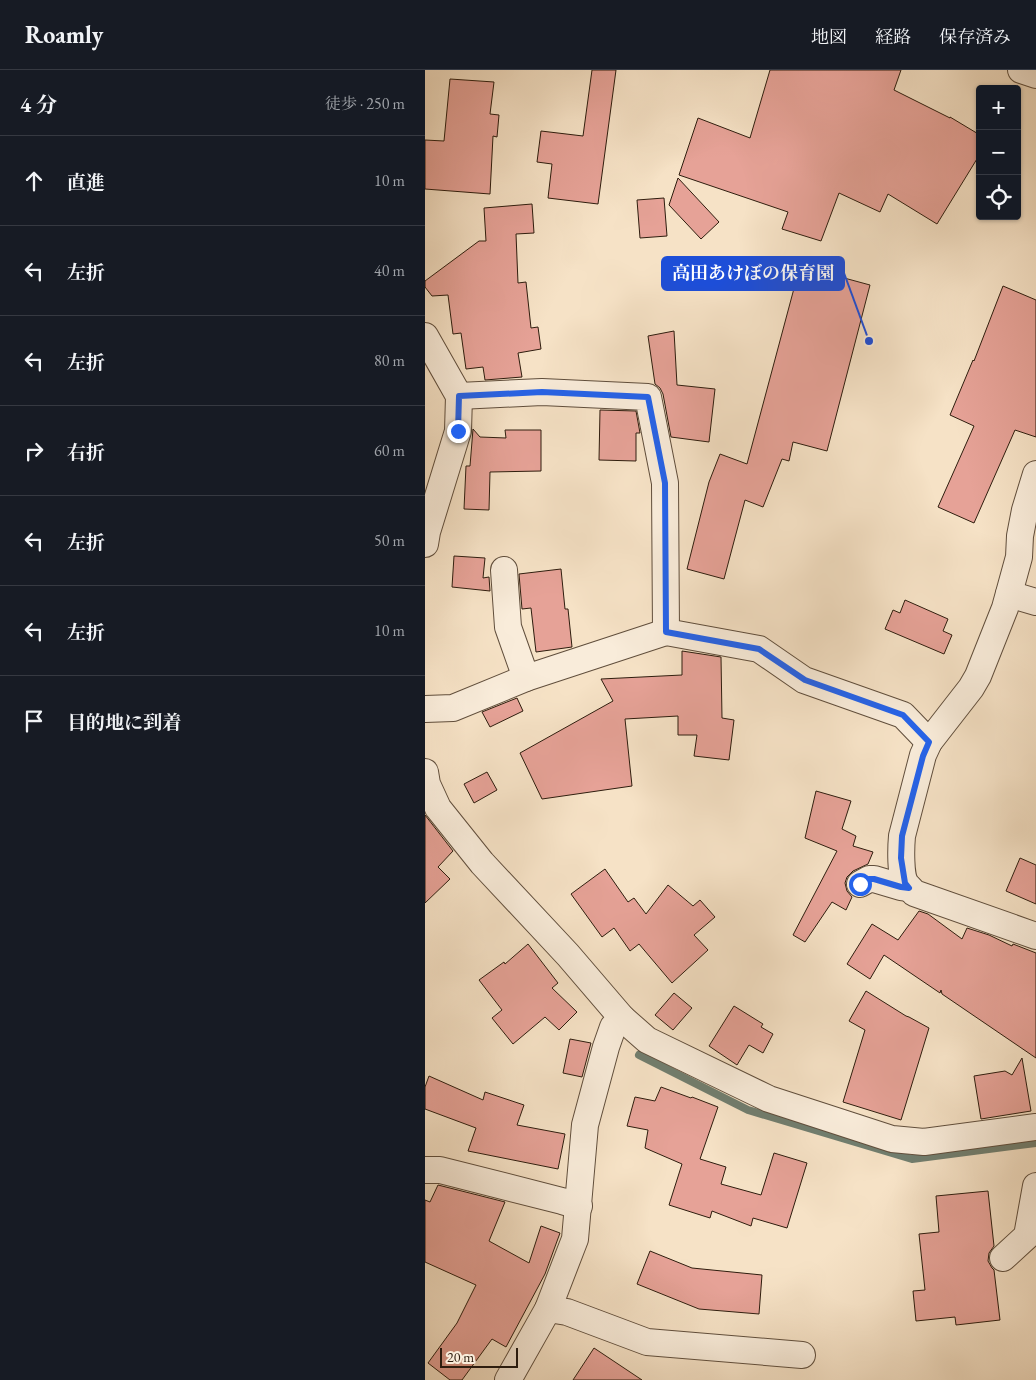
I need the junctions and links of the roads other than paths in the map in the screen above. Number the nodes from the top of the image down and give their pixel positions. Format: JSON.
{"nodes":[{"id":1,"x":1021,"y":70,"type":"edge"},
{"id":2,"x":1036,"y":75,"type":"edge"},
{"id":3,"x":425,"y":336,"type":"edge"},
{"id":4,"x":459,"y":396,"type":"junction"},
{"id":5,"x":1036,"y":474,"type":"edge"},
{"id":6,"x":425,"y":544,"type":"edge"},
{"id":7,"x":503,"y":570,"type":"dead end"},
{"id":8,"x":1009,"y":594,"type":"junction"},
{"id":9,"x":1036,"y":602,"type":"edge"},
{"id":10,"x":666,"y":632,"type":"junction"},
{"id":11,"x":525,"y":678,"type":"junction"},
{"id":12,"x":425,"y":709,"type":"edge"},
{"id":13,"x":929,"y":742,"type":"junction"},
{"id":14,"x":425,"y":772,"type":"edge"},
{"id":15,"x":860,"y":884,"type":"dead end"},
{"id":16,"x":909,"y":888,"type":"junction"},
{"id":17,"x":1036,"y":936,"type":"edge"},
{"id":18,"x":622,"y":1018,"type":"junction"},
{"id":19,"x":1036,"y":1127,"type":"edge"},
{"id":20,"x":425,"y":1170,"type":"edge"},
{"id":21,"x":1036,"y":1186,"type":"edge"},
{"id":22,"x":579,"y":1206,"type":"junction"},
{"id":23,"x":1003,"y":1258,"type":"dead end"},
{"id":24,"x":548,"y":1309,"type":"junction"},
{"id":25,"x":802,"y":1355,"type":"dead end"},
{"id":26,"x":508,"y":1380,"type":"edge"}],
"edges":[{"from":1,"to":2,"type":"street"},
{"from":3,"to":4,"type":"street"},
{"from":4,"to":6,"type":"street"},
{"from":4,"to":10,"type":"street"},
{"from":5,"to":8,"type":"street"},
{"from":7,"to":11,"type":"street"},
{"from":8,"to":9,"type":"street"},
{"from":8,"to":13,"type":"street"},
{"from":10,"to":11,"type":"street"},
{"from":10,"to":13,"type":"street"},
{"from":11,"to":12,"type":"street"},
{"from":13,"to":16,"type":"street"},
{"from":14,"to":18,"type":"street"},
{"from":15,"to":16,"type":"street"},
{"from":16,"to":17,"type":"street"},
{"from":18,"to":19,"type":"street"},
{"from":18,"to":22,"type":"street"},
{"from":20,"to":22,"type":"street"},
{"from":21,"to":23,"type":"street"},
{"from":22,"to":24,"type":"street"},
{"from":24,"to":25,"type":"street"},
{"from":24,"to":26,"type":"street"}]}
